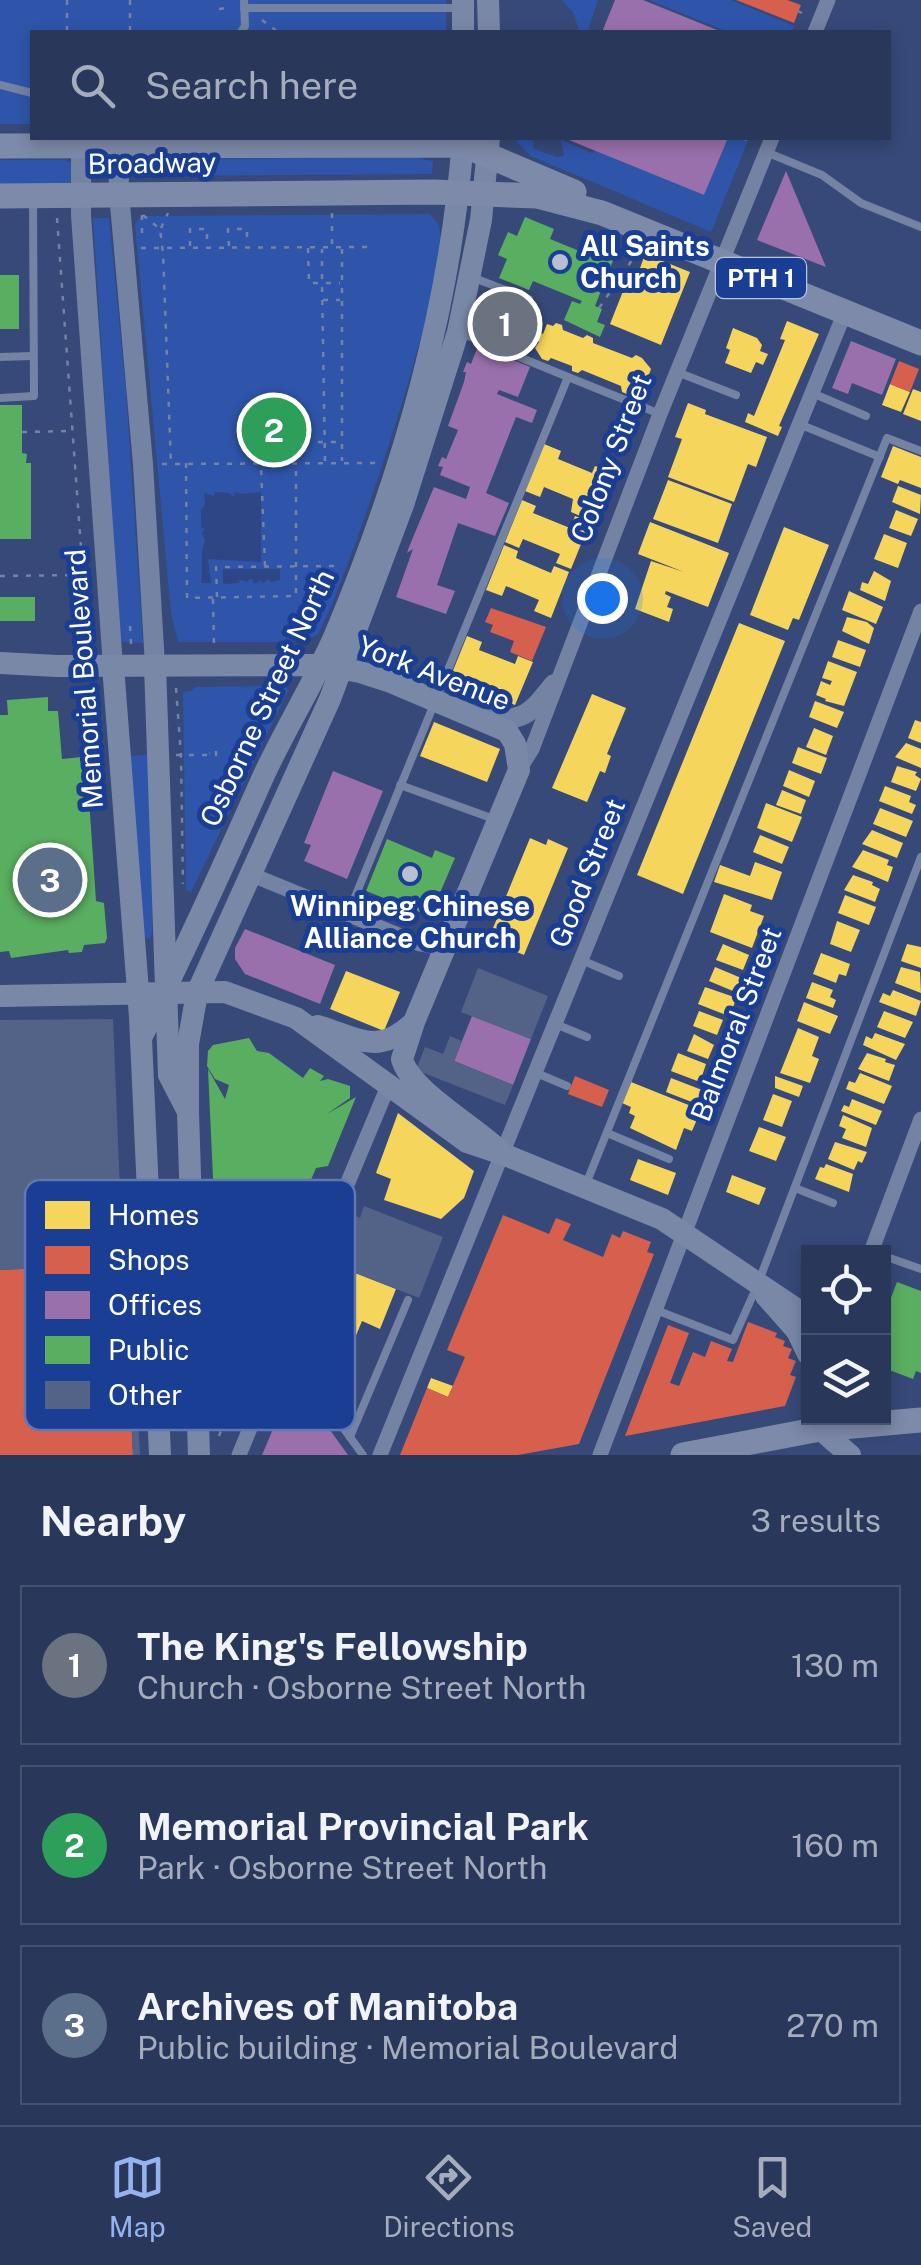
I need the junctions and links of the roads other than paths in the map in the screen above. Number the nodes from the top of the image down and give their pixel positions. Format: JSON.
{"nodes":[{"id":1,"x":828,"y":0,"type":"edge"},
{"id":2,"x":244,"y":4,"type":"edge"},
{"id":3,"x":463,"y":4,"type":"edge"},
{"id":4,"x":488,"y":4,"type":"edge"},
{"id":5,"x":241,"y":30,"type":"edge"},
{"id":6,"x":464,"y":30,"type":"edge"},
{"id":7,"x":488,"y":30,"type":"edge"},
{"id":8,"x":816,"y":30,"type":"edge"},
{"id":9,"x":0,"y":84,"type":"edge"},
{"id":10,"x":30,"y":92,"type":"edge"},
{"id":11,"x":118,"y":140,"type":"edge"},
{"id":12,"x":81,"y":141,"type":"edge"},
{"id":13,"x":463,"y":142,"type":"edge"},
{"id":14,"x":769,"y":145,"type":"edge"},
{"id":15,"x":0,"y":146,"type":"edge"},
{"id":16,"x":489,"y":147,"type":"edge"},
{"id":17,"x":458,"y":192,"type":"junction"},
{"id":18,"x":119,"y":193,"type":"junction"},
{"id":19,"x":80,"y":194,"type":"junction"},
{"id":20,"x":486,"y":194,"type":"junction"},
{"id":21,"x":0,"y":196,"type":"edge"},
{"id":22,"x":33,"y":196,"type":"junction"},
{"id":23,"x":602,"y":213,"type":"junction"},
{"id":24,"x":921,"y":227,"type":"edge"},
{"id":25,"x":722,"y":262,"type":"junction"},
{"id":26,"x":470,"y":276,"type":"junction"},
{"id":27,"x":528,"y":299,"type":"dead end"},
{"id":28,"x":845,"y":312,"type":"junction"},
{"id":29,"x":435,"y":323,"type":"junction"},
{"id":30,"x":458,"y":332,"type":"junction"},
{"id":31,"x":921,"y":343,"type":"edge"},
{"id":32,"x":33,"y":356,"type":"junction"},
{"id":33,"x":0,"y":357,"type":"edge"},
{"id":34,"x":677,"y":372,"type":"junction"},
{"id":35,"x":568,"y":377,"type":"junction"},
{"id":36,"x":812,"y":393,"type":"junction"},
{"id":37,"x":736,"y":394,"type":"dead end"},
{"id":38,"x":0,"y":398,"type":"edge"},
{"id":39,"x":660,"y":414,"type":"junction"},
{"id":40,"x":866,"y":416,"type":"dead end"},
{"id":41,"x":799,"y":424,"type":"junction"},
{"id":42,"x":921,"y":451,"type":"edge"},
{"id":43,"x":880,"y":457,"type":"junction"},
{"id":44,"x":921,"y":611,"type":"edge"},
{"id":45,"x":0,"y":662,"type":"edge"},
{"id":46,"x":155,"y":665,"type":"junction"},
{"id":47,"x":113,"y":666,"type":"junction"},
{"id":48,"x":331,"y":666,"type":"junction"},
{"id":49,"x":554,"y":684,"type":"junction"},
{"id":50,"x":435,"y":700,"type":"junction"},
{"id":51,"x":481,"y":718,"type":"junction"},
{"id":52,"x":519,"y":770,"type":"junction"},
{"id":53,"x":400,"y":785,"type":"junction"},
{"id":54,"x":498,"y":821,"type":"junction"},
{"id":55,"x":921,"y":857,"type":"edge"},
{"id":56,"x":250,"y":874,"type":"junction"},
{"id":57,"x":348,"y":914,"type":"junction"},
{"id":58,"x":446,"y":950,"type":"junction"},
{"id":59,"x":579,"y":959,"type":"junction"},
{"id":60,"x":619,"y":976,"type":"dead end"},
{"id":61,"x":164,"y":992,"type":"junction"},
{"id":62,"x":197,"y":992,"type":"junction"},
{"id":63,"x":139,"y":993,"type":"junction"},
{"id":64,"x":0,"y":996,"type":"edge"},
{"id":65,"x":296,"y":1018,"type":"junction"},
{"id":66,"x":414,"y":1022,"type":"junction"},
{"id":67,"x":553,"y":1023,"type":"junction"},
{"id":68,"x":141,"y":1038,"type":"junction"},
{"id":69,"x":587,"y":1038,"type":"dead end"},
{"id":70,"x":534,"y":1072,"type":"junction"},
{"id":71,"x":389,"y":1084,"type":"junction"},
{"id":72,"x":567,"y":1086,"type":"dead end"},
{"id":73,"x":188,"y":1112,"type":"junction"},
{"id":74,"x":921,"y":1119,"type":"edge"},
{"id":75,"x":607,"y":1133,"type":"junction"},
{"id":76,"x":503,"y":1154,"type":"junction"},
{"id":77,"x":669,"y":1159,"type":"dead end"},
{"id":78,"x":147,"y":1180,"type":"edge"},
{"id":79,"x":191,"y":1180,"type":"edge"},
{"id":80,"x":349,"y":1180,"type":"edge"},
{"id":81,"x":584,"y":1188,"type":"junction"},
{"id":82,"x":795,"y":1188,"type":"junction"},
{"id":83,"x":834,"y":1203,"type":"dead end"},
{"id":84,"x":682,"y":1233,"type":"junction"},
{"id":85,"x":875,"y":1245,"type":"edge"},
{"id":86,"x":891,"y":1258,"type":"edge"},
{"id":87,"x":921,"y":1269,"type":"edge"},
{"id":88,"x":757,"y":1286,"type":"junction"},
{"id":89,"x":408,"y":1300,"type":"dead end"},
{"id":90,"x":654,"y":1310,"type":"junction"},
{"id":91,"x":801,"y":1310,"type":"edge"},
{"id":92,"x":801,"y":1339,"type":"edge"},
{"id":93,"x":891,"y":1420,"type":"edge"},
{"id":94,"x":921,"y":1420,"type":"edge"},
{"id":95,"x":814,"y":1425,"type":"edge"},
{"id":96,"x":820,"y":1425,"type":"edge"},
{"id":97,"x":355,"y":1426,"type":"edge"},
{"id":98,"x":159,"y":1430,"type":"edge"},
{"id":99,"x":180,"y":1430,"type":"edge"},
{"id":100,"x":249,"y":1430,"type":"edge"},
{"id":101,"x":344,"y":1430,"type":"edge"},
{"id":102,"x":353,"y":1430,"type":"edge"},
{"id":103,"x":350,"y":1438,"type":"junction"},
{"id":104,"x":205,"y":1445,"type":"edge"},
{"id":105,"x":768,"y":1447,"type":"edge"},
{"id":106,"x":160,"y":1455,"type":"edge"},
{"id":107,"x":239,"y":1455,"type":"edge"},
{"id":108,"x":363,"y":1455,"type":"edge"},
{"id":109,"x":380,"y":1455,"type":"edge"},
{"id":110,"x":600,"y":1455,"type":"edge"},
{"id":111,"x":683,"y":1455,"type":"edge"},
{"id":112,"x":850,"y":1455,"type":"edge"}],
"edges":[{"from":1,"to":8,"type":"street"},
{"from":2,"to":3,"type":"lane"},
{"from":2,"to":5,"type":"lane"},
{"from":3,"to":4,"type":"lane"},
{"from":3,"to":6,"type":"main road"},
{"from":4,"to":7,"type":"main road"},
{"from":9,"to":10,"type":"lane"},
{"from":11,"to":12,"type":"highway","name":"Broadway","number":"PTH 1"},
{"from":11,"to":13,"type":"highway","name":"Broadway","number":"PTH 1"},
{"from":11,"to":18,"type":"street"},
{"from":12,"to":15,"type":"highway","name":"Broadway","number":"PTH 1"},
{"from":12,"to":19,"type":"street","name":"Memorial Boulevard"},
{"from":13,"to":16,"type":"highway","name":"Broadway","number":"PTH 1"},
{"from":13,"to":17,"type":"main road","name":"Osborne Street North"},
{"from":14,"to":24,"type":"lane"},
{"from":14,"to":25,"type":"street","name":"Colony Street"},
{"from":16,"to":20,"type":"main road","name":"Osborne Street North"},
{"from":16,"to":23,"type":"highway","name":"Broadway","number":"PTH 1"},
{"from":17,"to":18,"type":"highway","name":"Broadway","number":"PTH 1"},
{"from":17,"to":20,"type":"highway","name":"Broadway","number":"PTH 1"},
{"from":17,"to":29,"type":"main road","name":"Osborne Street North"},
{"from":18,"to":19,"type":"highway","name":"Broadway","number":"PTH 1"},
{"from":18,"to":46,"type":"street"},
{"from":19,"to":22,"type":"highway","name":"Broadway","number":"PTH 1"},
{"from":19,"to":47,"type":"street","name":"Memorial Boulevard"},
{"from":20,"to":23,"type":"highway","name":"Broadway","number":"PTH 1"},
{"from":20,"to":26,"type":"main road","name":"Osborne Street North"},
{"from":21,"to":22,"type":"highway","name":"Broadway","number":"PTH 1"},
{"from":22,"to":32,"type":"lane"},
{"from":23,"to":25,"type":"highway","name":"Broadway","number":"PTH 1"},
{"from":25,"to":28,"type":"highway","name":"Broadway","number":"PTH 1"},
{"from":25,"to":34,"type":"street","name":"Colony Street"},
{"from":26,"to":27,"type":"lane"},
{"from":26,"to":30,"type":"main road","name":"Osborne Street North"},
{"from":28,"to":31,"type":"highway","name":"Broadway","number":"PTH 1"},
{"from":28,"to":36,"type":"street","name":"Good Street"},
{"from":29,"to":30,"type":"lane"},
{"from":29,"to":48,"type":"main road","name":"Osborne Street North"},
{"from":30,"to":35,"type":"lane"},
{"from":30,"to":48,"type":"main road","name":"Osborne Street North"},
{"from":32,"to":33,"type":"lane"},
{"from":32,"to":38,"type":"lane"},
{"from":34,"to":37,"type":"lane"},
{"from":34,"to":39,"type":"street","name":"Colony Street"},
{"from":35,"to":39,"type":"lane"},
{"from":35,"to":50,"type":"lane"},
{"from":36,"to":40,"type":"lane"},
{"from":36,"to":41,"type":"street","name":"Good Street"},
{"from":39,"to":49,"type":"street","name":"Colony Street"},
{"from":41,"to":43,"type":"lane"},
{"from":41,"to":59,"type":"street","name":"Good Street"},
{"from":42,"to":43,"type":"lane"},
{"from":43,"to":75,"type":"lane"},
{"from":44,"to":84,"type":"street","name":"Balmoral Street"},
{"from":45,"to":47,"type":"main road","name":"York Avenue"},
{"from":46,"to":47,"type":"main road","name":"York Avenue"},
{"from":46,"to":48,"type":"main road","name":"York Avenue"},
{"from":46,"to":61,"type":"main road"},
{"from":47,"to":63,"type":"main road","name":"Memorial Boulevard"},
{"from":48,"to":50,"type":"main road","name":"York Avenue"},
{"from":48,"to":56,"type":"main road","name":"Osborne Street North"},
{"from":48,"to":61,"type":"main road","name":"Osborne Street North"},
{"from":49,"to":51,"type":"street"},
{"from":49,"to":52,"type":"street","name":"Colony Street"},
{"from":50,"to":51,"type":"main road","name":"York Avenue"},
{"from":50,"to":53,"type":"lane"},
{"from":51,"to":52,"type":"main road","name":"York Avenue"},
{"from":52,"to":54,"type":"main road","name":"Colony Street"},
{"from":53,"to":54,"type":"lane"},
{"from":53,"to":57,"type":"lane"},
{"from":54,"to":58,"type":"main road","name":"Colony Street"},
{"from":55,"to":82,"type":"lane"},
{"from":56,"to":57,"type":"street"},
{"from":56,"to":62,"type":"main road","name":"Osborne Street North"},
{"from":57,"to":58,"type":"street"},
{"from":58,"to":66,"type":"main road","name":"Colony Street"},
{"from":59,"to":60,"type":"lane"},
{"from":59,"to":67,"type":"street","name":"Good Street"},
{"from":61,"to":62,"type":"main road"},
{"from":61,"to":63,"type":"main road"},
{"from":61,"to":68,"type":"main road","name":"Osborne Street North"},
{"from":61,"to":73,"type":"main road"},
{"from":62,"to":65,"type":"main road"},
{"from":62,"to":73,"type":"main road"},
{"from":63,"to":64,"type":"main road"},
{"from":63,"to":68,"type":"main road","name":"Memorial Boulevard"},
{"from":65,"to":66,"type":"main road"},
{"from":65,"to":71,"type":"main road"},
{"from":66,"to":76,"type":"main road","name":"Colony Street"},
{"from":67,"to":69,"type":"lane"},
{"from":67,"to":70,"type":"street","name":"Good Street"},
{"from":68,"to":78,"type":"main road","name":"Memorial Boulevard"},
{"from":70,"to":72,"type":"lane"},
{"from":70,"to":76,"type":"street","name":"Good Street"},
{"from":71,"to":76,"type":"main road"},
{"from":71,"to":80,"type":"street"},
{"from":73,"to":79,"type":"main road"},
{"from":74,"to":85,"type":"street"},
{"from":75,"to":77,"type":"lane"},
{"from":75,"to":81,"type":"lane"},
{"from":76,"to":81,"type":"main road"},
{"from":76,"to":109,"type":"street","name":"Good Street"},
{"from":81,"to":84,"type":"main road"},
{"from":82,"to":83,"type":"lane"},
{"from":82,"to":88,"type":"lane"},
{"from":84,"to":88,"type":"main road"},
{"from":84,"to":90,"type":"street","name":"Balmoral Street"},
{"from":86,"to":87,"type":"lane"},
{"from":88,"to":90,"type":"lane"},
{"from":88,"to":91,"type":"main road"},
{"from":88,"to":92,"type":"main road"},
{"from":89,"to":97,"type":"lane"},
{"from":90,"to":110,"type":"street","name":"Balmoral Street"},
{"from":93,"to":94,"type":"main road"},
{"from":95,"to":105,"type":"main road"},
{"from":96,"to":112,"type":"main road"},
{"from":98,"to":106,"type":"main road","name":"Memorial Boulevard"},
{"from":99,"to":104,"type":"main road"},
{"from":100,"to":107,"type":"street"},
{"from":101,"to":103,"type":"lane"},
{"from":102,"to":103,"type":"lane"},
{"from":103,"to":108,"type":"lane"},
{"from":105,"to":111,"type":"main road"}]}
